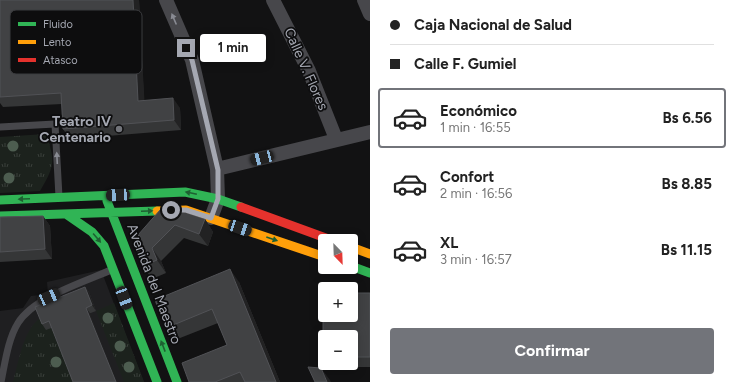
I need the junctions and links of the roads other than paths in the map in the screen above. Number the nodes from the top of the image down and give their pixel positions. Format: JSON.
{"nodes":[{"id":1,"x":166,"y":0,"type":"edge"},
{"id":2,"x":273,"y":0,"type":"edge"},
{"id":3,"x":364,"y":0,"type":"edge"},
{"id":4,"x":370,"y":14,"type":"edge"},
{"id":5,"x":0,"y":127,"type":"edge"},
{"id":6,"x":370,"y":132,"type":"edge"},
{"id":7,"x":336,"y":139,"type":"junction"},
{"id":8,"x":218,"y":170,"type":"junction"},
{"id":9,"x":104,"y":196,"type":"junction"},
{"id":10,"x":59,"y":197,"type":"junction"},
{"id":11,"x":218,"y":199,"type":"junction"},
{"id":12,"x":0,"y":200,"type":"edge"},
{"id":13,"x":111,"y":212,"type":"junction"},
{"id":14,"x":66,"y":214,"type":"junction"},
{"id":15,"x":0,"y":216,"type":"edge"},
{"id":16,"x":211,"y":218,"type":"junction"},
{"id":17,"x":318,"y":235,"type":"edge"},
{"id":18,"x":358,"y":250,"type":"edge"},
{"id":19,"x":370,"y":254,"type":"edge"},
{"id":20,"x":318,"y":255,"type":"edge"},
{"id":21,"x":113,"y":269,"type":"junction"},
{"id":22,"x":358,"y":269,"type":"edge"},
{"id":23,"x":370,"y":273,"type":"edge"},
{"id":24,"x":0,"y":382,"type":"edge"},
{"id":25,"x":157,"y":382,"type":"edge"},
{"id":26,"x":177,"y":382,"type":"edge"}],
"edges":[{"from":8,"to":1,"type":"street","one_way":true},
{"from":2,"to":7,"type":"street","name":"Calle V. Flores"},
{"from":3,"to":4,"type":"street"},
{"from":10,"to":5,"type":"lane","one_way":true},
{"from":6,"to":7,"type":"street"},
{"from":7,"to":8,"type":"street"},
{"from":8,"to":11,"type":"street"},
{"from":9,"to":10,"type":"main road"},
{"from":11,"to":9,"type":"main road","one_way":true},
{"from":9,"to":13,"type":"main road","name":"Avenida del Maestro"},
{"from":10,"to":12,"type":"main road","one_way":true},
{"from":11,"to":16,"type":"street"},
{"from":11,"to":17,"type":"main road"},
{"from":13,"to":14,"type":"main road"},
{"from":13,"to":16,"type":"main road","one_way":true},
{"from":26,"to":13,"type":"main road","name":"Avenida del Maestro","one_way":true},
{"from":14,"to":15,"type":"main road"},
{"from":14,"to":21,"type":"main road","one_way":true},
{"from":16,"to":20,"type":"main road","one_way":true},
{"from":18,"to":19,"type":"main road"},
{"from":21,"to":24,"type":"lane"},
{"from":21,"to":25,"type":"main road"},
{"from":22,"to":23,"type":"main road"}]}
